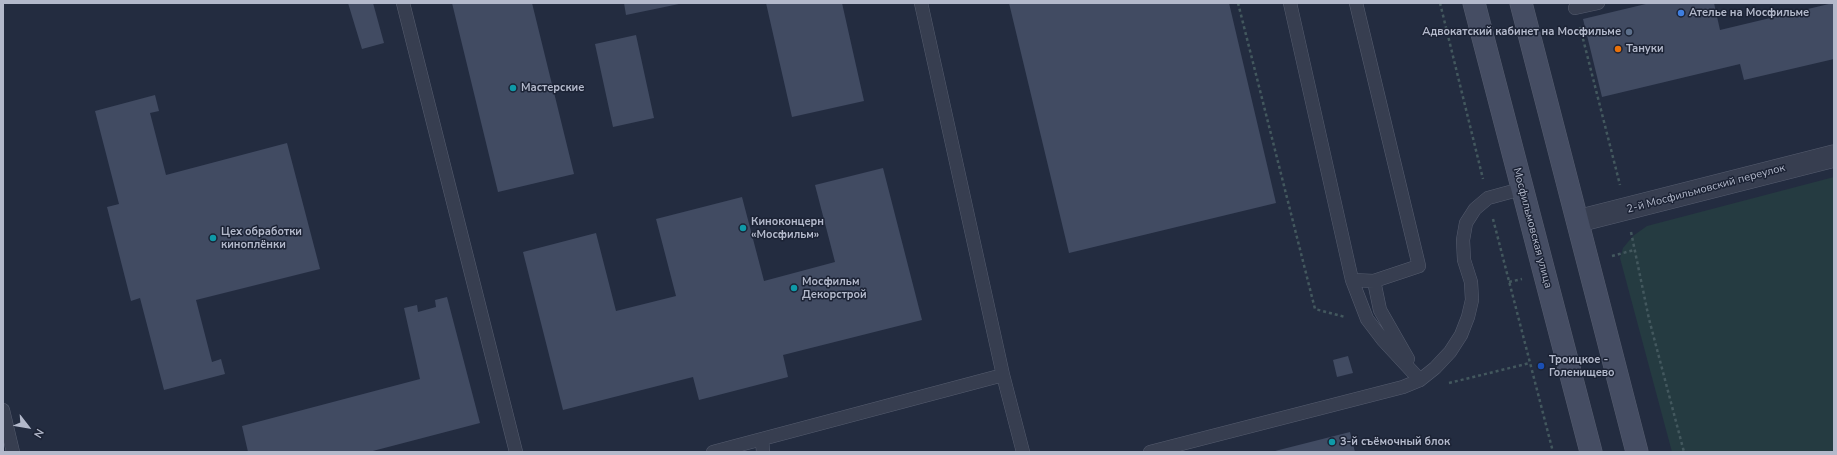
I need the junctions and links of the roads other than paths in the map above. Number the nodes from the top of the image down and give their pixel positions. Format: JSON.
{"nodes":[{"id":1,"x":403,"y":3,"type":"edge"},
{"id":2,"x":921,"y":3,"type":"edge"},
{"id":3,"x":1290,"y":3,"type":"edge"},
{"id":4,"x":1356,"y":3,"type":"edge"},
{"id":5,"x":1474,"y":3,"type":"edge"},
{"id":6,"x":1521,"y":3,"type":"edge"},
{"id":7,"x":1598,"y":3,"type":"edge"},
{"id":8,"x":1575,"y":8,"type":"dead end"},
{"id":9,"x":1834,"y":156,"type":"edge"},
{"id":10,"x":1521,"y":189,"type":"junction"},
{"id":11,"x":1578,"y":222,"type":"junction"},
{"id":12,"x":1352,"y":280,"type":"junction"},
{"id":13,"x":1374,"y":281,"type":"junction"},
{"id":14,"x":1003,"y":375,"type":"junction"},
{"id":15,"x":1420,"y":380,"type":"junction"},
{"id":16,"x":3,"y":410,"type":"edge"},
{"id":17,"x":762,"y":446,"type":"edge"},
{"id":18,"x":13,"y":452,"type":"edge"},
{"id":19,"x":516,"y":452,"type":"edge"},
{"id":20,"x":713,"y":452,"type":"edge"},
{"id":21,"x":1022,"y":452,"type":"edge"},
{"id":22,"x":1150,"y":452,"type":"edge"},
{"id":23,"x":1591,"y":452,"type":"edge"},
{"id":24,"x":1637,"y":452,"type":"edge"}],
"edges":[{"from":1,"to":19,"type":"lane"},
{"from":2,"to":14,"type":"lane"},
{"from":3,"to":12,"type":"lane"},
{"from":4,"to":13,"type":"lane"},
{"from":5,"to":10,"type":"main road","name":"Мосфильмовская улица"},
{"from":6,"to":11,"type":"main road"},
{"from":7,"to":8,"type":"lane"},
{"from":9,"to":11,"type":"street","name":"2-й Мосфильмовский переулок"},
{"from":10,"to":15,"type":"lane"},
{"from":10,"to":23,"type":"main road","name":"Мосфильмовская улица"},
{"from":11,"to":24,"type":"main road"},
{"from":12,"to":13,"type":"lane"},
{"from":12,"to":15,"type":"lane"},
{"from":13,"to":15,"type":"lane"},
{"from":14,"to":17,"type":"lane"},
{"from":14,"to":21,"type":"lane"},
{"from":15,"to":22,"type":"lane"},
{"from":16,"to":18,"type":"lane"},
{"from":17,"to":20,"type":"lane"}]}
